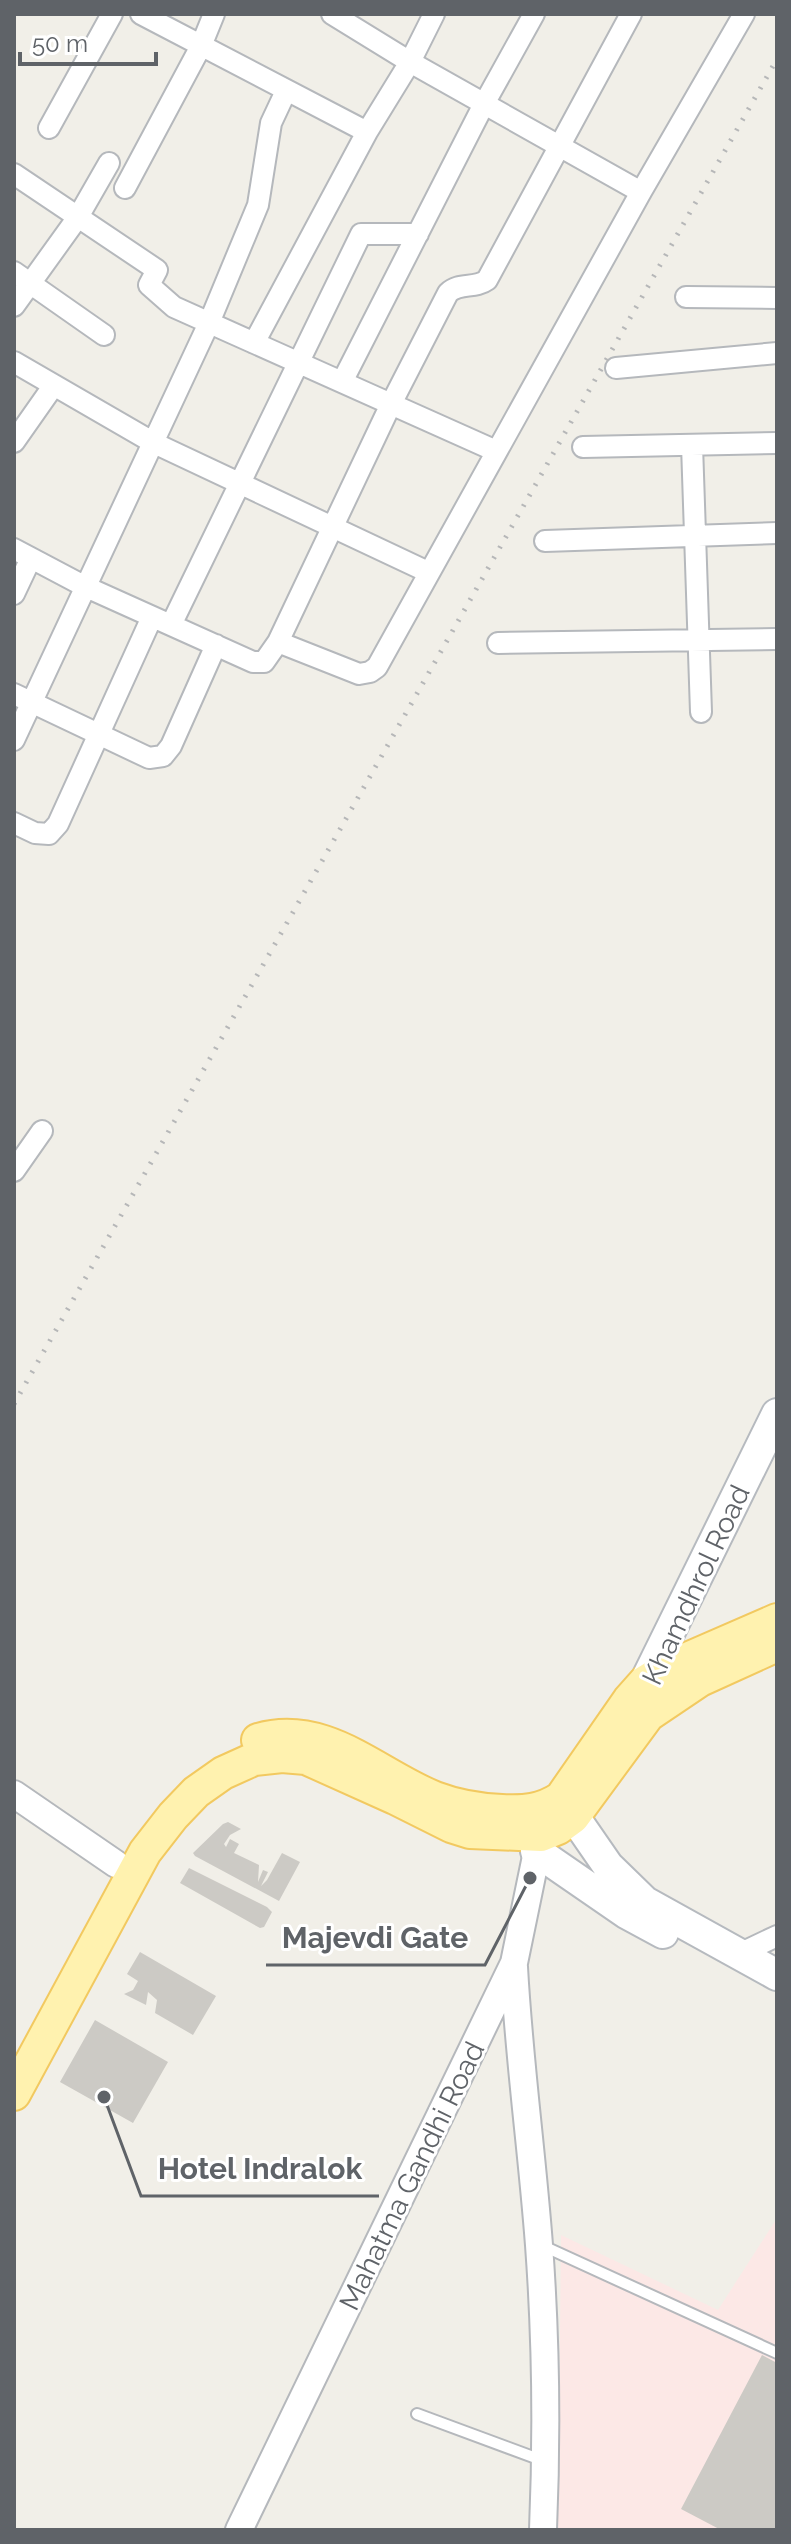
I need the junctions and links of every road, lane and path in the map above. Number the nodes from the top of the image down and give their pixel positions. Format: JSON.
{"nodes":[{"id":1,"x":112,"y":14,"type":"edge"},
{"id":2,"x":141,"y":14,"type":"edge"},
{"id":3,"x":207,"y":14,"type":"edge"},
{"id":4,"x":214,"y":14,"type":"edge"},
{"id":5,"x":332,"y":14,"type":"edge"},
{"id":6,"x":434,"y":14,"type":"edge"},
{"id":7,"x":534,"y":14,"type":"edge"},
{"id":8,"x":631,"y":14,"type":"edge"},
{"id":9,"x":737,"y":17,"type":"edge"},
{"id":10,"x":197,"y":44,"type":"junction"},
{"id":11,"x":410,"y":62,"type":"junction"},
{"id":12,"x":286,"y":91,"type":"junction"},
{"id":13,"x":484,"y":104,"type":"junction"},
{"id":14,"x":49,"y":128,"type":"dead end"},
{"id":15,"x":367,"y":132,"type":"junction"},
{"id":16,"x":558,"y":146,"type":"junction"},
{"id":17,"x":109,"y":163,"type":"dead end"},
{"id":18,"x":14,"y":174,"type":"edge"},
{"id":19,"x":125,"y":188,"type":"dead end"},
{"id":20,"x":641,"y":192,"type":"junction"},
{"id":21,"x":78,"y":217,"type":"junction"},
{"id":22,"x":418,"y":234,"type":"junction"},
{"id":23,"x":22,"y":278,"type":"edge"},
{"id":24,"x":686,"y":297,"type":"dead end"},
{"id":25,"x":777,"y":298,"type":"edge"},
{"id":26,"x":14,"y":306,"type":"edge"},
{"id":27,"x":209,"y":323,"type":"junction"},
{"id":28,"x":104,"y":335,"type":"dead end"},
{"id":29,"x":254,"y":343,"type":"junction"},
{"id":30,"x":777,"y":353,"type":"edge"},
{"id":31,"x":14,"y":362,"type":"edge"},
{"id":32,"x":299,"y":363,"type":"junction"},
{"id":33,"x":616,"y":368,"type":"dead end"},
{"id":34,"x":342,"y":382,"type":"junction"},
{"id":35,"x":54,"y":385,"type":"junction"},
{"id":36,"x":391,"y":404,"type":"junction"},
{"id":37,"x":14,"y":442,"type":"edge"},
{"id":38,"x":154,"y":443,"type":"junction"},
{"id":39,"x":777,"y":443,"type":"edge"},
{"id":40,"x":692,"y":445,"type":"junction"},
{"id":41,"x":583,"y":447,"type":"dead end"},
{"id":42,"x":496,"y":451,"type":"junction"},
{"id":43,"x":240,"y":484,"type":"junction"},
{"id":44,"x":333,"y":528,"type":"junction"},
{"id":45,"x":777,"y":533,"type":"edge"},
{"id":46,"x":697,"y":536,"type":"junction"},
{"id":47,"x":545,"y":541,"type":"dead end"},
{"id":48,"x":23,"y":554,"type":"edge"},
{"id":49,"x":428,"y":572,"type":"junction"},
{"id":50,"x":84,"y":586,"type":"junction"},
{"id":51,"x":14,"y":594,"type":"edge"},
{"id":52,"x":162,"y":621,"type":"junction"},
{"id":53,"x":777,"y":639,"type":"edge"},
{"id":54,"x":700,"y":640,"type":"junction"},
{"id":55,"x":278,"y":642,"type":"junction"},
{"id":56,"x":498,"y":643,"type":"dead end"},
{"id":57,"x":216,"y":645,"type":"junction"},
{"id":58,"x":23,"y":698,"type":"edge"},
{"id":59,"x":701,"y":712,"type":"dead end"},
{"id":60,"x":99,"y":734,"type":"junction"},
{"id":61,"x":14,"y":740,"type":"edge"},
{"id":62,"x":14,"y":823,"type":"edge"},
{"id":63,"x":42,"y":1131,"type":"dead end"},
{"id":64,"x":14,"y":1171,"type":"edge"},
{"id":65,"x":777,"y":1414,"type":"edge"},
{"id":66,"x":776,"y":1641,"type":"edge"},
{"id":67,"x":645,"y":1682,"type":"junction"},
{"id":68,"x":648,"y":1715,"type":"junction"},
{"id":69,"x":14,"y":1794,"type":"edge"},
{"id":70,"x":551,"y":1822,"type":"junction"},
{"id":71,"x":116,"y":1864,"type":"junction"},
{"id":72,"x":777,"y":1936,"type":"edge"},
{"id":73,"x":739,"y":1954,"type":"junction"},
{"id":74,"x":514,"y":1963,"type":"junction"},
{"id":75,"x":777,"y":1975,"type":"edge"},
{"id":76,"x":777,"y":1996,"type":"edge"},
{"id":77,"x":14,"y":2059,"type":"edge"},
{"id":78,"x":14,"y":2094,"type":"edge"},
{"id":79,"x":539,"y":2244,"type":"junction"},
{"id":80,"x":777,"y":2353,"type":"edge"},
{"id":81,"x":417,"y":2414,"type":"dead end"},
{"id":82,"x":546,"y":2461,"type":"junction"},
{"id":83,"x":239,"y":2530,"type":"edge"},
{"id":84,"x":543,"y":2530,"type":"edge"}],
"edges":[{"from":1,"to":14,"type":"street"},
{"from":2,"to":10,"type":"street"},
{"from":3,"to":10,"type":"street"},
{"from":4,"to":10,"type":"street"},
{"from":5,"to":11,"type":"street"},
{"from":6,"to":11,"type":"street"},
{"from":7,"to":13,"type":"street"},
{"from":8,"to":16,"type":"street"},
{"from":9,"to":20,"type":"street"},
{"from":10,"to":12,"type":"street"},
{"from":10,"to":19,"type":"street"},
{"from":11,"to":13,"type":"street"},
{"from":11,"to":15,"type":"street"},
{"from":12,"to":15,"type":"street"},
{"from":12,"to":27,"type":"street"},
{"from":13,"to":16,"type":"street"},
{"from":13,"to":22,"type":"street"},
{"from":15,"to":29,"type":"street"},
{"from":16,"to":20,"type":"street"},
{"from":16,"to":36,"type":"street"},
{"from":17,"to":21,"type":"street"},
{"from":18,"to":21,"type":"street"},
{"from":20,"to":42,"type":"street"},
{"from":21,"to":23,"type":"street"},
{"from":21,"to":27,"type":"street"},
{"from":22,"to":32,"type":"street"},
{"from":22,"to":34,"type":"street"},
{"from":23,"to":26,"type":"street"},
{"from":23,"to":28,"type":"street"},
{"from":24,"to":25,"type":"street"},
{"from":27,"to":29,"type":"street"},
{"from":27,"to":38,"type":"street"},
{"from":29,"to":32,"type":"street"},
{"from":30,"to":33,"type":"street"},
{"from":31,"to":35,"type":"street"},
{"from":32,"to":34,"type":"street"},
{"from":32,"to":43,"type":"street"},
{"from":34,"to":36,"type":"street"},
{"from":35,"to":37,"type":"street"},
{"from":35,"to":38,"type":"street"},
{"from":36,"to":42,"type":"street"},
{"from":36,"to":44,"type":"street"},
{"from":38,"to":43,"type":"street"},
{"from":38,"to":50,"type":"street"},
{"from":39,"to":40,"type":"street"},
{"from":40,"to":41,"type":"street"},
{"from":40,"to":46,"type":"street"},
{"from":42,"to":49,"type":"street"},
{"from":43,"to":44,"type":"street"},
{"from":43,"to":52,"type":"street"},
{"from":44,"to":49,"type":"street"},
{"from":44,"to":55,"type":"street"},
{"from":45,"to":46,"type":"street"},
{"from":46,"to":47,"type":"street"},
{"from":46,"to":54,"type":"street"},
{"from":48,"to":50,"type":"street"},
{"from":48,"to":51,"type":"street"},
{"from":49,"to":55,"type":"street"},
{"from":50,"to":52,"type":"street"},
{"from":50,"to":58,"type":"street"},
{"from":52,"to":57,"type":"street"},
{"from":52,"to":60,"type":"street"},
{"from":53,"to":54,"type":"street"},
{"from":54,"to":56,"type":"street"},
{"from":54,"to":59,"type":"street"},
{"from":55,"to":57,"type":"street"},
{"from":57,"to":60,"type":"street"},
{"from":58,"to":60,"type":"street"},
{"from":58,"to":61,"type":"street"},
{"from":60,"to":62,"type":"street"},
{"from":63,"to":64,"type":"street"},
{"from":65,"to":67,"type":"main road","name":"Khamdhrol Road"},
{"from":66,"to":67,"type":"main road"},
{"from":66,"to":68,"type":"main road"},
{"from":67,"to":68,"type":"main road","name":"Khamdhrol Road"},
{"from":67,"to":70,"type":"main road"},
{"from":68,"to":70,"type":"main road"},
{"from":69,"to":71,"type":"street"},
{"from":70,"to":71,"type":"main road"},
{"from":70,"to":73,"type":"main road"},
{"from":70,"to":74,"type":"street","name":"Mahatma Gandhi Road"},
{"from":70,"to":76,"type":"main road"},
{"from":70,"to":78,"type":"main road"},
{"from":71,"to":77,"type":"main road"},
{"from":72,"to":73,"type":"street"},
{"from":73,"to":75,"type":"main road"},
{"from":74,"to":79,"type":"street"},
{"from":74,"to":83,"type":"street","name":"Mahatma Gandhi Road"},
{"from":79,"to":80,"type":"lane"},
{"from":79,"to":82,"type":"street"},
{"from":81,"to":82,"type":"lane"},
{"from":82,"to":84,"type":"street"}]}
